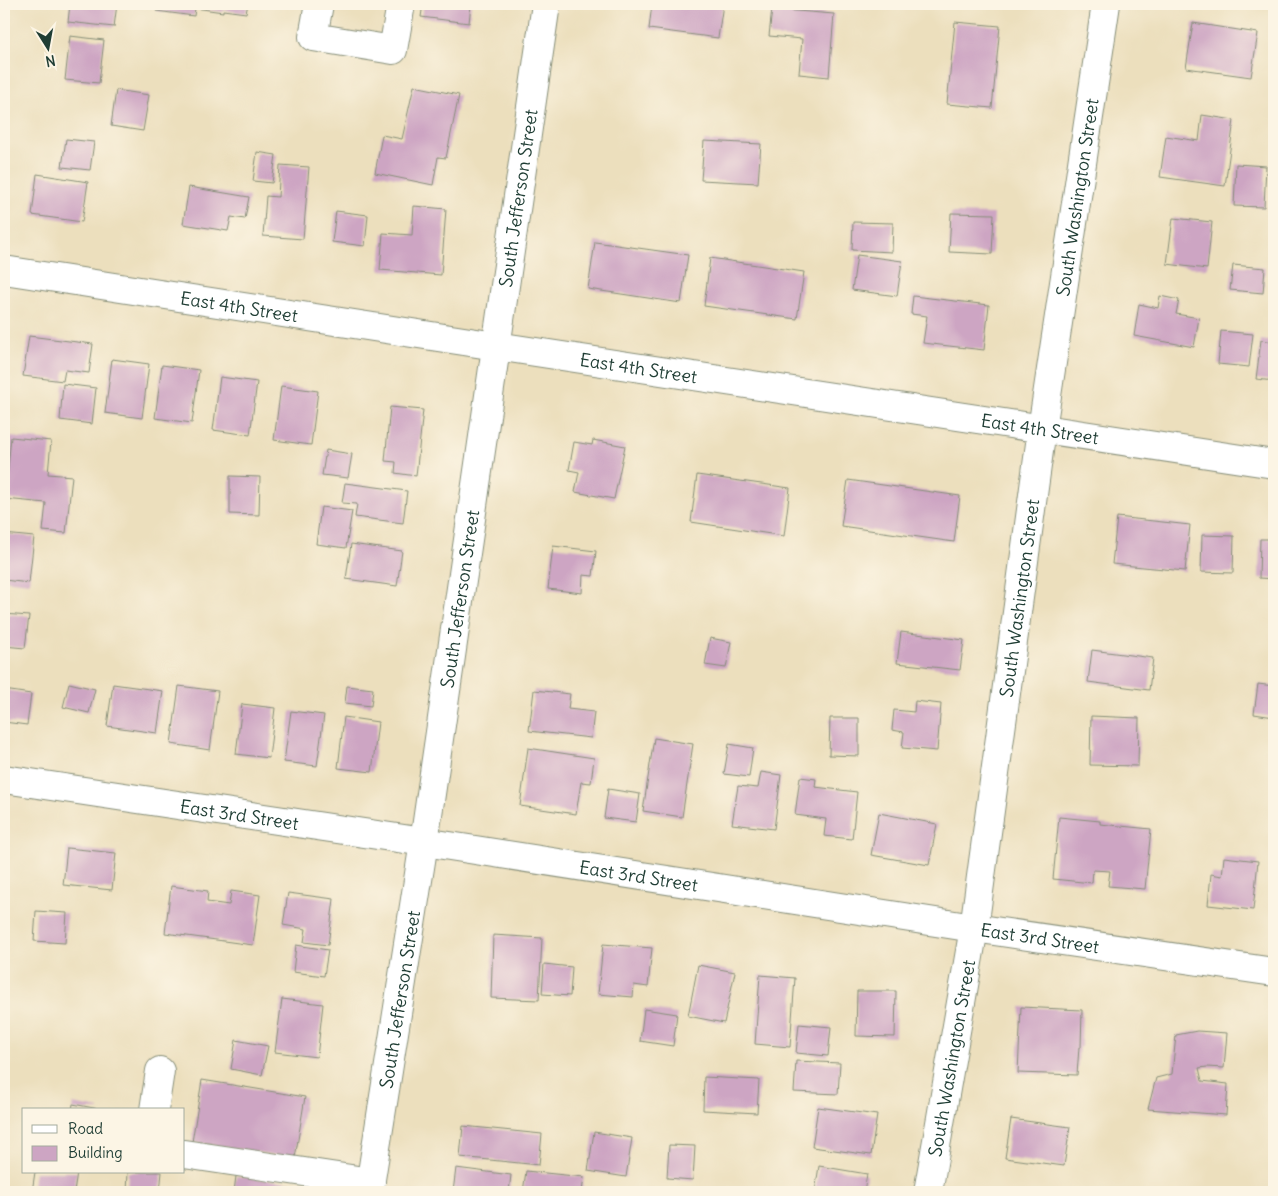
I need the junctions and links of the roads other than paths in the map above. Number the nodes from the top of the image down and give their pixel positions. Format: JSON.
{"nodes":[{"id":1,"x":319,"y":4,"type":"edge"},
{"id":2,"x":401,"y":4,"type":"edge"},
{"id":3,"x":546,"y":4,"type":"edge"},
{"id":4,"x":1106,"y":4,"type":"edge"},
{"id":5,"x":4,"y":270,"type":"edge"},
{"id":6,"x":496,"y":346,"type":"junction"},
{"id":7,"x":1042,"y":429,"type":"junction"},
{"id":8,"x":1274,"y":464,"type":"edge"},
{"id":9,"x":4,"y":779,"type":"edge"},
{"id":10,"x":424,"y":842,"type":"junction"},
{"id":11,"x":974,"y":928,"type":"junction"},
{"id":12,"x":1274,"y":972,"type":"edge"},
{"id":13,"x":160,"y":1071,"type":"dead end"},
{"id":14,"x":154,"y":1108,"type":"edge"},
{"id":15,"x":185,"y":1154,"type":"edge"},
{"id":16,"x":370,"y":1187,"type":"edge"},
{"id":17,"x":928,"y":1192,"type":"edge"}],
"edges":[{"from":1,"to":2,"type":"street"},
{"from":3,"to":6,"type":"street","name":"South Jefferson Street"},
{"from":4,"to":7,"type":"street","name":"South Washington Street"},
{"from":5,"to":6,"type":"street","name":"East 4th Street"},
{"from":6,"to":7,"type":"street","name":"East 4th Street"},
{"from":6,"to":10,"type":"street","name":"South Jefferson Street"},
{"from":7,"to":8,"type":"street","name":"East 4th Street"},
{"from":7,"to":11,"type":"street","name":"South Washington Street"},
{"from":9,"to":10,"type":"street","name":"East 3rd Street"},
{"from":10,"to":11,"type":"street","name":"East 3rd Street"},
{"from":10,"to":16,"type":"street","name":"South Jefferson Street"},
{"from":11,"to":12,"type":"street","name":"East 3rd Street"},
{"from":11,"to":17,"type":"street","name":"South Washington Street"},
{"from":13,"to":14,"type":"street"},
{"from":15,"to":16,"type":"street"}]}
